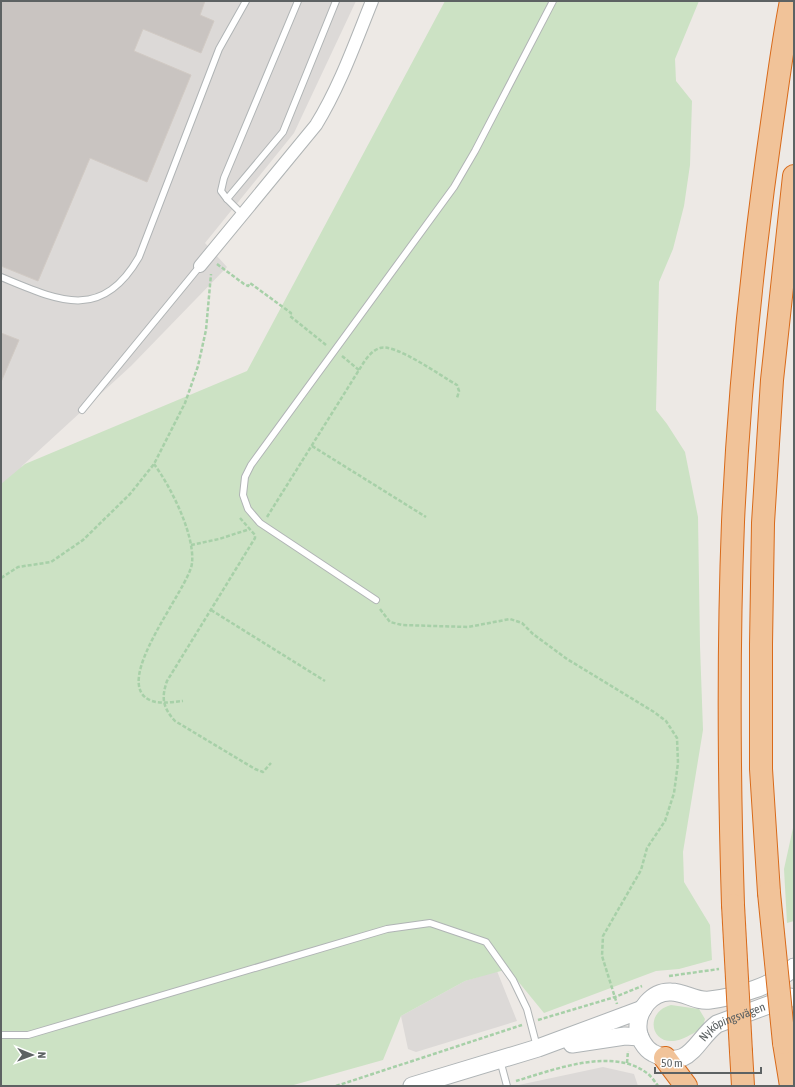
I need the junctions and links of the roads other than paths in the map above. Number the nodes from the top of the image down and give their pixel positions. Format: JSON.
{"nodes":[{"id":1,"x":246,"y":1,"type":"edge"},
{"id":2,"x":298,"y":1,"type":"edge"},
{"id":3,"x":336,"y":1,"type":"edge"},
{"id":4,"x":372,"y":1,"type":"edge"},
{"id":5,"x":553,"y":1,"type":"edge"},
{"id":6,"x":791,"y":1,"type":"edge"},
{"id":7,"x":794,"y":176,"type":"edge"},
{"id":8,"x":227,"y":199,"type":"junction"},
{"id":9,"x":243,"y":215,"type":"junction"},
{"id":10,"x":200,"y":266,"type":"joint"},
{"id":11,"x":1,"y":277,"type":"edge"},
{"id":12,"x":82,"y":410,"type":"dead end"},
{"id":13,"x":376,"y":600,"type":"road end"},
{"id":14,"x":794,"y":967,"type":"edge"},
{"id":15,"x":794,"y":998,"type":"edge"},
{"id":16,"x":643,"y":1009,"type":"junction"},
{"id":17,"x":1,"y":1035,"type":"edge"},
{"id":18,"x":640,"y":1037,"type":"junction"},
{"id":19,"x":538,"y":1048,"type":"junction"},
{"id":20,"x":665,"y":1058,"type":"junction"},
{"id":21,"x":499,"y":1059,"type":"junction"},
{"id":22,"x":507,"y":1085,"type":"edge"},
{"id":23,"x":412,"y":1086,"type":"edge"},
{"id":24,"x":686,"y":1086,"type":"edge"},
{"id":25,"x":743,"y":1086,"type":"edge"},
{"id":26,"x":791,"y":1086,"type":"edge"}],
"edges":[{"from":1,"to":11,"type":"lane"},
{"from":2,"to":8,"type":"lane"},
{"from":3,"to":8,"type":"lane"},
{"from":4,"to":9,"type":"street"},
{"from":5,"to":13,"type":"lane"},
{"from":6,"to":25,"type":"highway","bridge":true},
{"from":7,"to":26,"type":"highway","bridge":true},
{"from":8,"to":9,"type":"lane"},
{"from":9,"to":10,"type":"street"},
{"from":10,"to":12,"type":"lane"},
{"from":14,"to":16,"type":"main road","name":"Nyköpingsvägen"},
{"from":15,"to":20,"type":"main road","name":"Nyköpingsvägen"},
{"from":16,"to":18,"type":"main road"},
{"from":16,"to":19,"type":"main road","name":"Nyköpingsvägen"},
{"from":17,"to":19,"type":"lane"},
{"from":18,"to":19,"type":"main road","name":"Nyköpingsvägen"},
{"from":18,"to":20,"type":"main road"},
{"from":19,"to":21,"type":"main road","name":"Nyköpingsvägen"},
{"from":20,"to":24,"type":"highway"},
{"from":21,"to":22,"type":"lane"},
{"from":21,"to":23,"type":"main road","name":"Nyköpingsvägen"}]}
